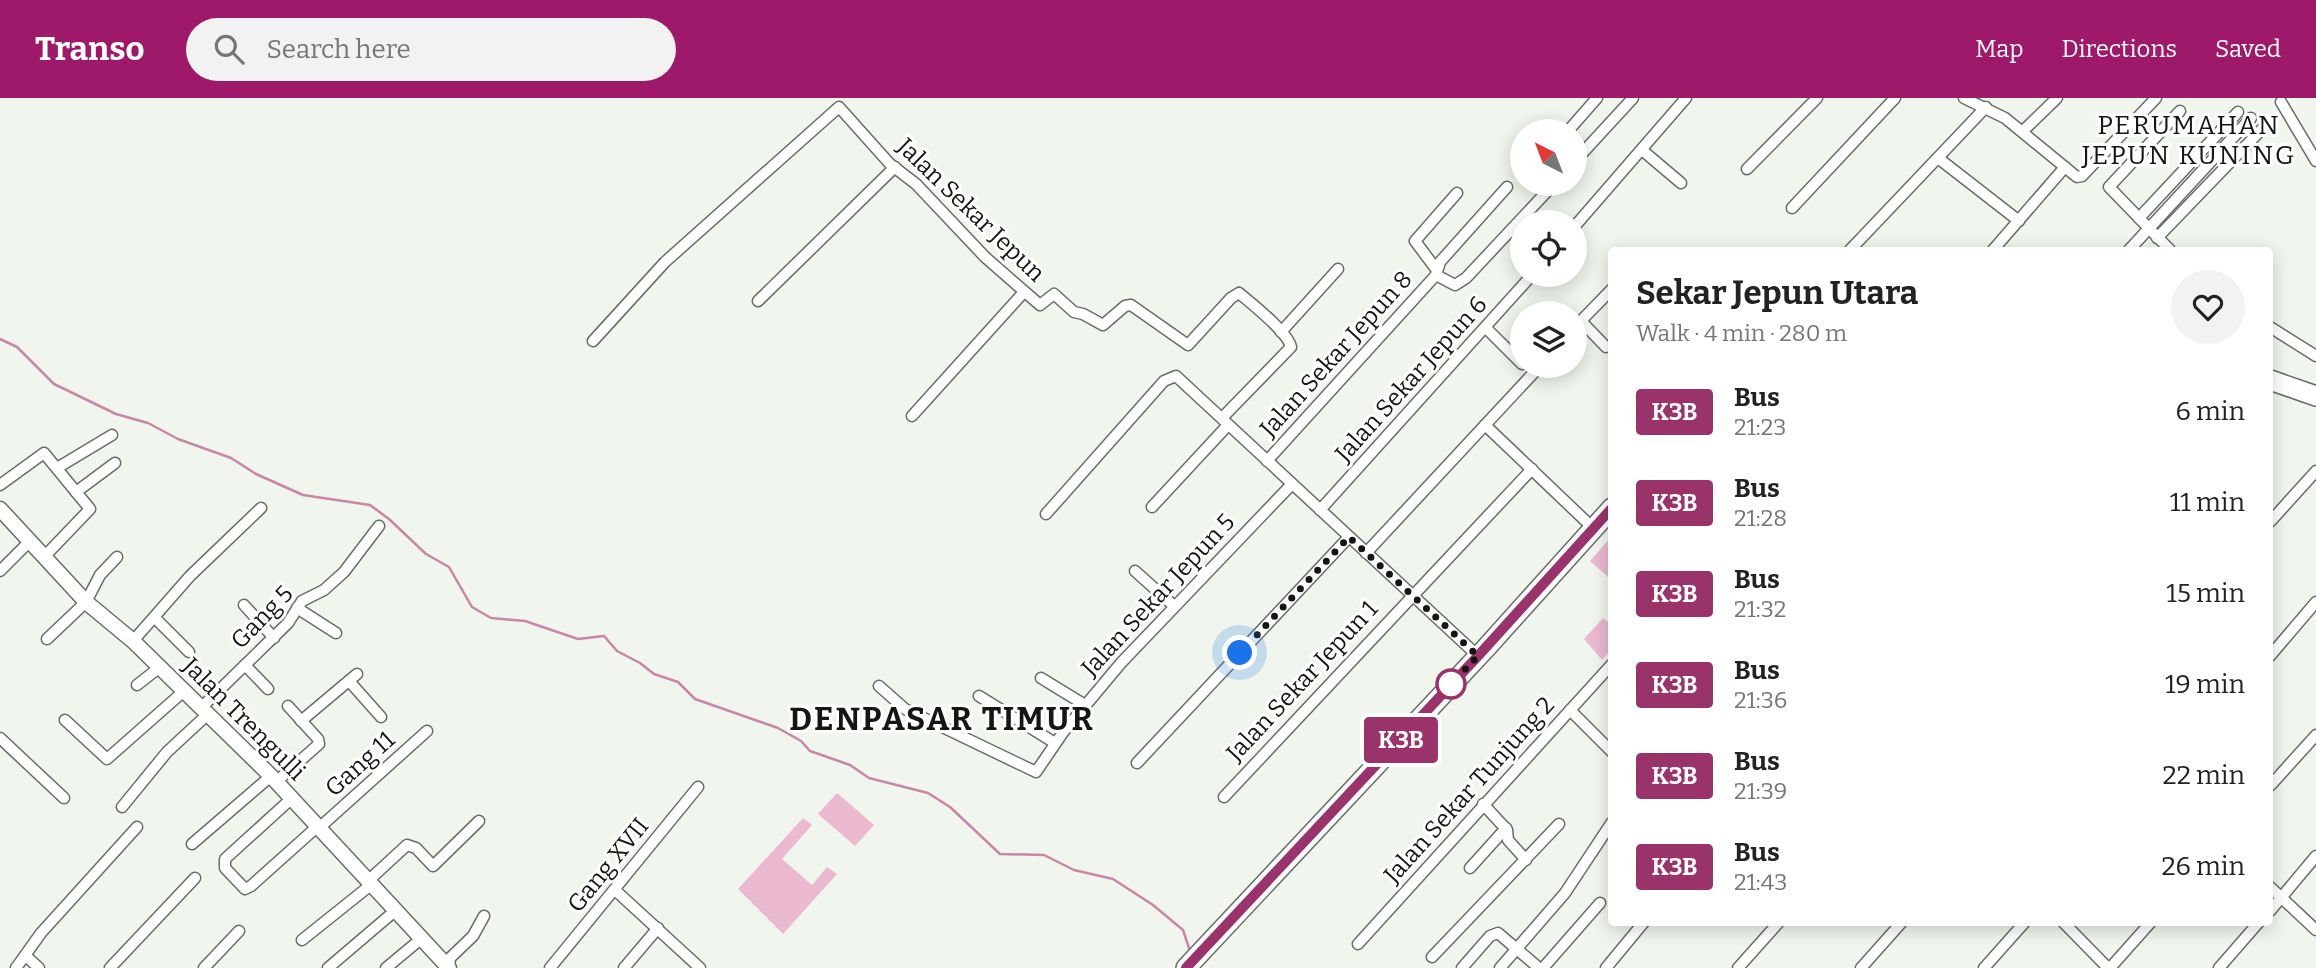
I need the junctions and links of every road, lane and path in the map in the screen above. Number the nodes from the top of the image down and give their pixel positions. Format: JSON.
{"nodes":[{"id":1,"x":1597,"y":98,"type":"edge"},
{"id":2,"x":1633,"y":98,"type":"edge"},
{"id":3,"x":1686,"y":98,"type":"edge"},
{"id":4,"x":1817,"y":98,"type":"edge"},
{"id":5,"x":1895,"y":98,"type":"edge"},
{"id":6,"x":1965,"y":98,"type":"edge"},
{"id":7,"x":2057,"y":98,"type":"edge"},
{"id":8,"x":2156,"y":98,"type":"edge"},
{"id":9,"x":2281,"y":102,"type":"dead end"},
{"id":10,"x":1986,"y":107,"type":"junction"},
{"id":11,"x":2180,"y":111,"type":"dead end"},
{"id":12,"x":2238,"y":112,"type":"dead end"},
{"id":13,"x":2251,"y":118,"type":"dead end"},
{"id":14,"x":1579,"y":119,"type":"edge"},
{"id":15,"x":2262,"y":130,"type":"dead end"},
{"id":16,"x":2023,"y":131,"type":"junction"},
{"id":17,"x":1587,"y":148,"type":"edge"},
{"id":18,"x":1642,"y":150,"type":"junction"},
{"id":19,"x":2315,"y":156,"type":"edge"},
{"id":20,"x":1938,"y":158,"type":"junction"},
{"id":21,"x":895,"y":167,"type":"junction"},
{"id":22,"x":2065,"y":167,"type":"junction"},
{"id":23,"x":1747,"y":169,"type":"dead end"},
{"id":24,"x":1681,"y":183,"type":"dead end"},
{"id":25,"x":1507,"y":187,"type":"dead end"},
{"id":26,"x":1457,"y":193,"type":"dead end"},
{"id":27,"x":1543,"y":196,"type":"edge"},
{"id":28,"x":1792,"y":208,"type":"dead end"},
{"id":29,"x":1587,"y":212,"type":"edge"},
{"id":30,"x":2139,"y":218,"type":"junction"},
{"id":31,"x":2019,"y":221,"type":"junction"},
{"id":32,"x":2147,"y":229,"type":"junction"},
{"id":33,"x":2157,"y":238,"type":"junction"},
{"id":34,"x":1853,"y":247,"type":"edge"},
{"id":35,"x":1996,"y":247,"type":"edge"},
{"id":36,"x":2132,"y":247,"type":"edge"},
{"id":37,"x":2167,"y":247,"type":"edge"},
{"id":38,"x":1338,"y":269,"type":"dead end"},
{"id":39,"x":1436,"y":272,"type":"junction"},
{"id":40,"x":1522,"y":287,"type":"edge"},
{"id":41,"x":1024,"y":292,"type":"junction"},
{"id":42,"x":1608,"y":293,"type":"edge"},
{"id":43,"x":758,"y":301,"type":"dead end"},
{"id":44,"x":1587,"y":315,"type":"edge"},
{"id":45,"x":1486,"y":328,"type":"junction"},
{"id":46,"x":2273,"y":329,"type":"edge"},
{"id":47,"x":1587,"y":331,"type":"edge"},
{"id":48,"x":1281,"y":332,"type":"junction"},
{"id":49,"x":593,"y":341,"type":"dead end"},
{"id":50,"x":1606,"y":347,"type":"dead end"},
{"id":51,"x":1510,"y":349,"type":"edge"},
{"id":52,"x":2316,"y":356,"type":"edge"},
{"id":53,"x":1521,"y":378,"type":"edge"},
{"id":54,"x":2273,"y":381,"type":"edge"},
{"id":55,"x":2313,"y":396,"type":"edge"},
{"id":56,"x":912,"y":416,"type":"dead end"},
{"id":57,"x":1225,"y":421,"type":"junction"},
{"id":58,"x":1485,"y":425,"type":"junction"},
{"id":59,"x":112,"y":435,"type":"dead end"},
{"id":60,"x":1267,"y":461,"type":"junction"},
{"id":61,"x":115,"y":463,"type":"dead end"},
{"id":62,"x":57,"y":468,"type":"junction"},
{"id":63,"x":1532,"y":468,"type":"junction"},
{"id":64,"x":2316,"y":471,"type":"edge"},
{"id":65,"x":1292,"y":484,"type":"junction"},
{"id":66,"x":0,"y":485,"type":"edge"},
{"id":67,"x":76,"y":492,"type":"junction"},
{"id":68,"x":1152,"y":507,"type":"dead end"},
{"id":69,"x":261,"y":508,"type":"dead end"},
{"id":70,"x":0,"y":509,"type":"edge"},
{"id":71,"x":1320,"y":510,"type":"junction"},
{"id":72,"x":1608,"y":512,"type":"edge"},
{"id":73,"x":1046,"y":514,"type":"dead end"},
{"id":74,"x":2273,"y":519,"type":"edge"},
{"id":75,"x":379,"y":526,"type":"dead end"},
{"id":76,"x":1593,"y":528,"type":"junction"},
{"id":77,"x":1349,"y":537,"type":"junction"},
{"id":78,"x":30,"y":541,"type":"junction"},
{"id":79,"x":1366,"y":553,"type":"junction"},
{"id":80,"x":44,"y":556,"type":"junction"},
{"id":81,"x":117,"y":557,"type":"dead end"},
{"id":82,"x":0,"y":571,"type":"edge"},
{"id":83,"x":1135,"y":571,"type":"dead end"},
{"id":84,"x":1412,"y":595,"type":"junction"},
{"id":85,"x":86,"y":602,"type":"junction"},
{"id":86,"x":2316,"y":602,"type":"edge"},
{"id":87,"x":244,"y":605,"type":"dead end"},
{"id":88,"x":1174,"y":606,"type":"junction"},
{"id":89,"x":297,"y":608,"type":"junction"},
{"id":90,"x":155,"y":618,"type":"junction"},
{"id":91,"x":336,"y":633,"type":"dead end"},
{"id":92,"x":274,"y":638,"type":"junction"},
{"id":93,"x":47,"y":639,"type":"dead end"},
{"id":94,"x":133,"y":641,"type":"junction"},
{"id":95,"x":189,"y":652,"type":"dead end"},
{"id":96,"x":2273,"y":652,"type":"edge"},
{"id":97,"x":1478,"y":656,"type":"junction"},
{"id":98,"x":245,"y":664,"type":"junction"},
{"id":99,"x":160,"y":667,"type":"junction"},
{"id":100,"x":1608,"y":668,"type":"edge"},
{"id":101,"x":1041,"y":678,"type":"dead end"},
{"id":102,"x":137,"y":685,"type":"dead end"},
{"id":103,"x":878,"y":686,"type":"dead end"},
{"id":104,"x":268,"y":689,"type":"dead end"},
{"id":105,"x":184,"y":691,"type":"junction"},
{"id":106,"x":979,"y":696,"type":"dead end"},
{"id":107,"x":1085,"y":705,"type":"junction"},
{"id":108,"x":288,"y":706,"type":"dead end"},
{"id":109,"x":1570,"y":710,"type":"junction"},
{"id":110,"x":205,"y":711,"type":"junction"},
{"id":111,"x":381,"y":717,"type":"dead end"},
{"id":112,"x":65,"y":720,"type":"dead end"},
{"id":113,"x":301,"y":721,"type":"junction"},
{"id":114,"x":427,"y":731,"type":"dead end"},
{"id":115,"x":2316,"y":735,"type":"edge"},
{"id":116,"x":0,"y":738,"type":"edge"},
{"id":117,"x":1055,"y":743,"type":"junction"},
{"id":118,"x":1608,"y":748,"type":"edge"},
{"id":119,"x":1138,"y":763,"type":"dead end"},
{"id":120,"x":273,"y":779,"type":"junction"},
{"id":121,"x":2273,"y":783,"type":"edge"},
{"id":122,"x":698,"y":788,"type":"dead end"},
{"id":123,"x":1224,"y":797,"type":"dead end"},
{"id":124,"x":64,"y":798,"type":"dead end"},
{"id":125,"x":291,"y":799,"type":"junction"},
{"id":126,"x":1483,"y":804,"type":"junction"},
{"id":127,"x":122,"y":807,"type":"dead end"},
{"id":128,"x":479,"y":821,"type":"dead end"},
{"id":129,"x":1559,"y":824,"type":"dead end"},
{"id":130,"x":137,"y":827,"type":"dead end"},
{"id":131,"x":319,"y":827,"type":"junction"},
{"id":132,"x":1506,"y":828,"type":"junction"},
{"id":133,"x":1608,"y":828,"type":"edge"},
{"id":134,"x":192,"y":844,"type":"dead end"},
{"id":135,"x":2316,"y":856,"type":"edge"},
{"id":136,"x":1526,"y":860,"type":"junction"},
{"id":137,"x":1469,"y":867,"type":"dead end"},
{"id":138,"x":195,"y":878,"type":"dead end"},
{"id":139,"x":371,"y":882,"type":"junction"},
{"id":140,"x":615,"y":890,"type":"junction"},
{"id":141,"x":2273,"y":890,"type":"edge"},
{"id":142,"x":2281,"y":898,"type":"junction"},
{"id":143,"x":1600,"y":903,"type":"dead end"},
{"id":144,"x":2273,"y":907,"type":"edge"},
{"id":145,"x":396,"y":910,"type":"junction"},
{"id":146,"x":484,"y":916,"type":"dead end"},
{"id":147,"x":1641,"y":926,"type":"edge"},
{"id":148,"x":1775,"y":926,"type":"edge"},
{"id":149,"x":1898,"y":926,"type":"edge"},
{"id":150,"x":2021,"y":926,"type":"edge"},
{"id":151,"x":2067,"y":926,"type":"edge"},
{"id":152,"x":2147,"y":926,"type":"edge"},
{"id":153,"x":2255,"y":926,"type":"edge"},
{"id":154,"x":658,"y":928,"type":"junction"},
{"id":155,"x":2316,"y":930,"type":"edge"},
{"id":156,"x":239,"y":931,"type":"dead end"},
{"id":157,"x":422,"y":938,"type":"junction"},
{"id":158,"x":302,"y":940,"type":"dead end"},
{"id":159,"x":1358,"y":943,"type":"dead end"},
{"id":160,"x":1518,"y":948,"type":"junction"},
{"id":161,"x":27,"y":957,"type":"junction"},
{"id":162,"x":1432,"y":957,"type":"dead end"},
{"id":163,"x":16,"y":968,"type":"edge"},
{"id":164,"x":38,"y":968,"type":"edge"},
{"id":165,"x":110,"y":968,"type":"edge"},
{"id":166,"x":204,"y":968,"type":"edge"},
{"id":167,"x":328,"y":968,"type":"edge"},
{"id":168,"x":386,"y":968,"type":"edge"},
{"id":169,"x":449,"y":968,"type":"edge"},
{"id":170,"x":550,"y":968,"type":"edge"},
{"id":171,"x":624,"y":968,"type":"edge"},
{"id":172,"x":700,"y":968,"type":"edge"},
{"id":173,"x":1186,"y":968,"type":"edge"},
{"id":174,"x":1462,"y":968,"type":"edge"},
{"id":175,"x":1500,"y":968,"type":"edge"},
{"id":176,"x":1541,"y":968,"type":"edge"},
{"id":177,"x":1606,"y":968,"type":"edge"},
{"id":178,"x":1738,"y":968,"type":"edge"},
{"id":179,"x":1861,"y":968,"type":"edge"},
{"id":180,"x":1984,"y":968,"type":"edge"},
{"id":181,"x":2109,"y":968,"type":"edge"},
{"id":182,"x":2218,"y":968,"type":"edge"}],
"edges":[{"from":1,"to":14,"type":"street"},
{"from":2,"to":17,"type":"street"},
{"from":3,"to":18,"type":"street"},
{"from":4,"to":23,"type":"street"},
{"from":5,"to":28,"type":"street"},
{"from":6,"to":10,"type":"street"},
{"from":7,"to":16,"type":"street"},
{"from":8,"to":22,"type":"street"},
{"from":9,"to":19,"type":"street"},
{"from":10,"to":16,"type":"street"},
{"from":10,"to":20,"type":"street"},
{"from":11,"to":30,"type":"street"},
{"from":12,"to":30,"type":"street"},
{"from":13,"to":32,"type":"street"},
{"from":15,"to":33,"type":"street"},
{"from":16,"to":22,"type":"street"},
{"from":18,"to":24,"type":"street"},
{"from":18,"to":29,"type":"street"},
{"from":20,"to":31,"type":"street"},
{"from":20,"to":34,"type":"street"},
{"from":21,"to":41,"type":"street","name":"Jalan Sekar Jepun"},
{"from":21,"to":43,"type":"street"},
{"from":21,"to":49,"type":"street","name":"Jalan Sekar Jepun"},
{"from":22,"to":31,"type":"street"},
{"from":25,"to":39,"type":"street","name":"Jalan Sekar Jepun 8"},
{"from":26,"to":39,"type":"street"},
{"from":27,"to":39,"type":"street"},
{"from":30,"to":32,"type":"street"},
{"from":31,"to":35,"type":"street"},
{"from":32,"to":33,"type":"street"},
{"from":32,"to":36,"type":"street"},
{"from":33,"to":37,"type":"street"},
{"from":38,"to":48,"type":"street"},
{"from":39,"to":60,"type":"street","name":"Jalan Sekar Jepun 8"},
{"from":40,"to":45,"type":"street","name":"Jalan Sekar Jepun 6"},
{"from":41,"to":48,"type":"street","name":"Jalan Sekar Jepun"},
{"from":41,"to":56,"type":"street"},
{"from":42,"to":44,"type":"street"},
{"from":45,"to":51,"type":"street"},
{"from":45,"to":71,"type":"street","name":"Jalan Sekar Jepun 6"},
{"from":46,"to":52,"type":"street"},
{"from":47,"to":50,"type":"street"},
{"from":48,"to":57,"type":"street"},
{"from":53,"to":58,"type":"street"},
{"from":54,"to":55,"type":"highway"},
{"from":57,"to":60,"type":"street"},
{"from":57,"to":68,"type":"street"},
{"from":57,"to":73,"type":"street"},
{"from":58,"to":63,"type":"street"},
{"from":58,"to":79,"type":"street"},
{"from":59,"to":62,"type":"street"},
{"from":60,"to":65,"type":"street"},
{"from":61,"to":67,"type":"street"},
{"from":62,"to":66,"type":"street"},
{"from":62,"to":67,"type":"street"},
{"from":63,"to":76,"type":"street"},
{"from":63,"to":84,"type":"street","name":"Jalan Sekar Jepun 1"},
{"from":64,"to":74,"type":"street"},
{"from":65,"to":71,"type":"street"},
{"from":65,"to":88,"type":"street","name":"Jalan Sekar Jepun 5"},
{"from":67,"to":80,"type":"street"},
{"from":69,"to":90,"type":"street"},
{"from":70,"to":78,"type":"main road","name":"Jalan Trengulli"},
{"from":71,"to":77,"type":"street"},
{"from":72,"to":76,"type":"highway"},
{"from":75,"to":89,"type":"street","name":"Gang 5"},
{"from":76,"to":97,"type":"highway"},
{"from":77,"to":79,"type":"street"},
{"from":77,"to":119,"type":"street"},
{"from":78,"to":80,"type":"main road","name":"Jalan Trengulli"},
{"from":78,"to":82,"type":"street"},
{"from":79,"to":84,"type":"street"},
{"from":80,"to":85,"type":"main road","name":"Jalan Trengulli"},
{"from":81,"to":85,"type":"street"},
{"from":83,"to":88,"type":"street"},
{"from":84,"to":97,"type":"street"},
{"from":84,"to":123,"type":"street","name":"Jalan Sekar Jepun 1"},
{"from":85,"to":93,"type":"street"},
{"from":85,"to":94,"type":"main road","name":"Jalan Trengulli"},
{"from":86,"to":96,"type":"street"},
{"from":87,"to":92,"type":"street"},
{"from":88,"to":107,"type":"street","name":"Jalan Sekar Jepun 5"},
{"from":89,"to":91,"type":"street"},
{"from":89,"to":92,"type":"street","name":"Gang 5"},
{"from":90,"to":94,"type":"street"},
{"from":90,"to":95,"type":"street"},
{"from":92,"to":98,"type":"street","name":"Gang 5"},
{"from":94,"to":99,"type":"main road","name":"Jalan Trengulli"},
{"from":97,"to":173,"type":"highway"},
{"from":98,"to":104,"type":"street"},
{"from":98,"to":110,"type":"street","name":"Gang 5"},
{"from":99,"to":102,"type":"street"},
{"from":99,"to":105,"type":"main road","name":"Jalan Trengulli"},
{"from":100,"to":109,"type":"street","name":"Jalan Sekar Tunjung 2"},
{"from":101,"to":107,"type":"street"},
{"from":103,"to":117,"type":"street","name":"Jalan Sekar Jepun 5"},
{"from":105,"to":110,"type":"main road","name":"Jalan Trengulli"},
{"from":105,"to":112,"type":"street"},
{"from":106,"to":117,"type":"street"},
{"from":107,"to":117,"type":"street","name":"Jalan Sekar Jepun 5"},
{"from":108,"to":113,"type":"street"},
{"from":109,"to":118,"type":"street"},
{"from":109,"to":126,"type":"street","name":"Jalan Sekar Tunjung 2"},
{"from":110,"to":120,"type":"main road","name":"Jalan Trengulli"},
{"from":110,"to":127,"type":"street","name":"Gang 5"},
{"from":111,"to":113,"type":"street"},
{"from":113,"to":120,"type":"street"},
{"from":114,"to":131,"type":"street","name":"Gang 11"},
{"from":115,"to":121,"type":"street"},
{"from":116,"to":124,"type":"street"},
{"from":120,"to":125,"type":"main road","name":"Jalan Trengulli"},
{"from":120,"to":134,"type":"street"},
{"from":122,"to":140,"type":"street","name":"Gang XVII"},
{"from":125,"to":131,"type":"main road","name":"Jalan Trengulli"},
{"from":125,"to":131,"type":"street","name":"Gang 11"},
{"from":126,"to":132,"type":"street"},
{"from":126,"to":159,"type":"street","name":"Jalan Sekar Tunjung 2"},
{"from":128,"to":139,"type":"street"},
{"from":129,"to":136,"type":"street"},
{"from":130,"to":161,"type":"street"},
{"from":131,"to":139,"type":"main road","name":"Jalan Trengulli"},
{"from":132,"to":136,"type":"street"},
{"from":132,"to":137,"type":"street"},
{"from":133,"to":160,"type":"street"},
{"from":135,"to":142,"type":"street"},
{"from":136,"to":162,"type":"street"},
{"from":138,"to":165,"type":"street"},
{"from":139,"to":145,"type":"main road","name":"Jalan Trengulli"},
{"from":139,"to":158,"type":"street"},
{"from":140,"to":154,"type":"street"},
{"from":140,"to":170,"type":"street","name":"Gang XVII"},
{"from":141,"to":142,"type":"street"},
{"from":142,"to":144,"type":"street"},
{"from":142,"to":155,"type":"street"},
{"from":143,"to":176,"type":"street"},
{"from":145,"to":157,"type":"main road","name":"Jalan Trengulli"},
{"from":145,"to":167,"type":"street"},
{"from":146,"to":169,"type":"street"},
{"from":147,"to":177,"type":"street"},
{"from":148,"to":178,"type":"street"},
{"from":149,"to":179,"type":"street"},
{"from":150,"to":180,"type":"street"},
{"from":151,"to":181,"type":"street"},
{"from":152,"to":181,"type":"street"},
{"from":153,"to":182,"type":"street"},
{"from":154,"to":171,"type":"street"},
{"from":154,"to":172,"type":"street"},
{"from":156,"to":166,"type":"street"},
{"from":157,"to":168,"type":"street"},
{"from":157,"to":169,"type":"main road","name":"Jalan Trengulli"},
{"from":160,"to":174,"type":"street"},
{"from":160,"to":175,"type":"street"},
{"from":160,"to":176,"type":"street"},
{"from":161,"to":163,"type":"street"},
{"from":161,"to":164,"type":"street"}]}
